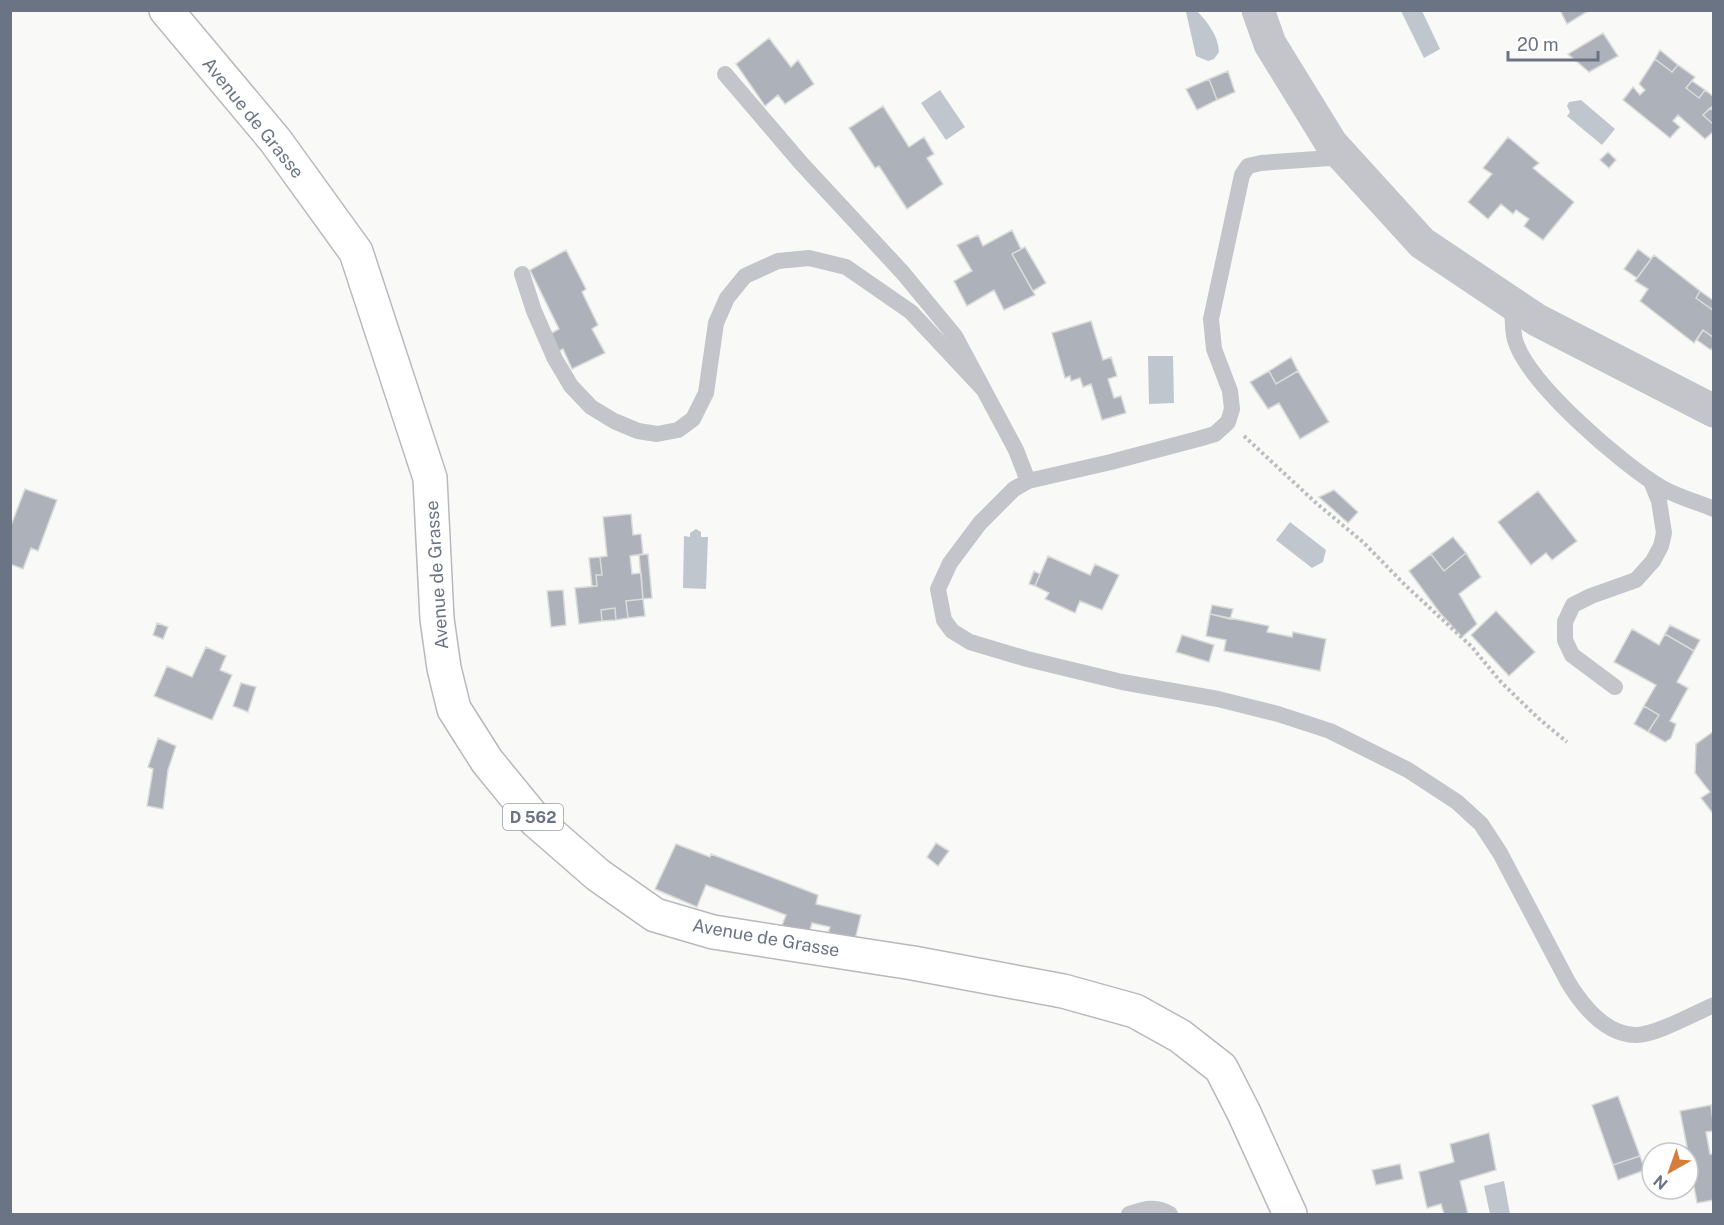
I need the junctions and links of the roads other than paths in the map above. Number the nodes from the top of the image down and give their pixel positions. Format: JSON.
{"nodes":[{"id":1,"x":166,"y":10,"type":"edge"},
{"id":2,"x":1258,"y":10,"type":"edge"},
{"id":3,"x":725,"y":74,"type":"dead end"},
{"id":4,"x":1344,"y":157,"type":"junction"},
{"id":5,"x":522,"y":274,"type":"dead end"},
{"id":6,"x":1511,"y":303,"type":"junction"},
{"id":7,"x":983,"y":388,"type":"junction"},
{"id":8,"x":1713,"y":411,"type":"edge"},
{"id":9,"x":1028,"y":481,"type":"junction"},
{"id":10,"x":1651,"y":481,"type":"junction"},
{"id":11,"x":1713,"y":509,"type":"edge"},
{"id":12,"x":1615,"y":687,"type":"dead end"},
{"id":13,"x":1713,"y":1005,"type":"edge"},
{"id":14,"x":1129,"y":1215,"type":"edge"},
{"id":15,"x":1170,"y":1215,"type":"edge"},
{"id":16,"x":1290,"y":1215,"type":"edge"}],
"edges":[{"from":1,"to":16,"type":"main road","name":"Avenue de Grasse","number":"D 562"},
{"from":2,"to":4,"type":"street"},
{"from":3,"to":7,"type":"lane"},
{"from":4,"to":6,"type":"street"},
{"from":4,"to":9,"type":"lane"},
{"from":5,"to":7,"type":"lane"},
{"from":6,"to":8,"type":"street"},
{"from":6,"to":10,"type":"lane"},
{"from":7,"to":9,"type":"lane"},
{"from":9,"to":13,"type":"lane"},
{"from":10,"to":11,"type":"lane"},
{"from":10,"to":12,"type":"lane"},
{"from":14,"to":15,"type":"lane"}]}
